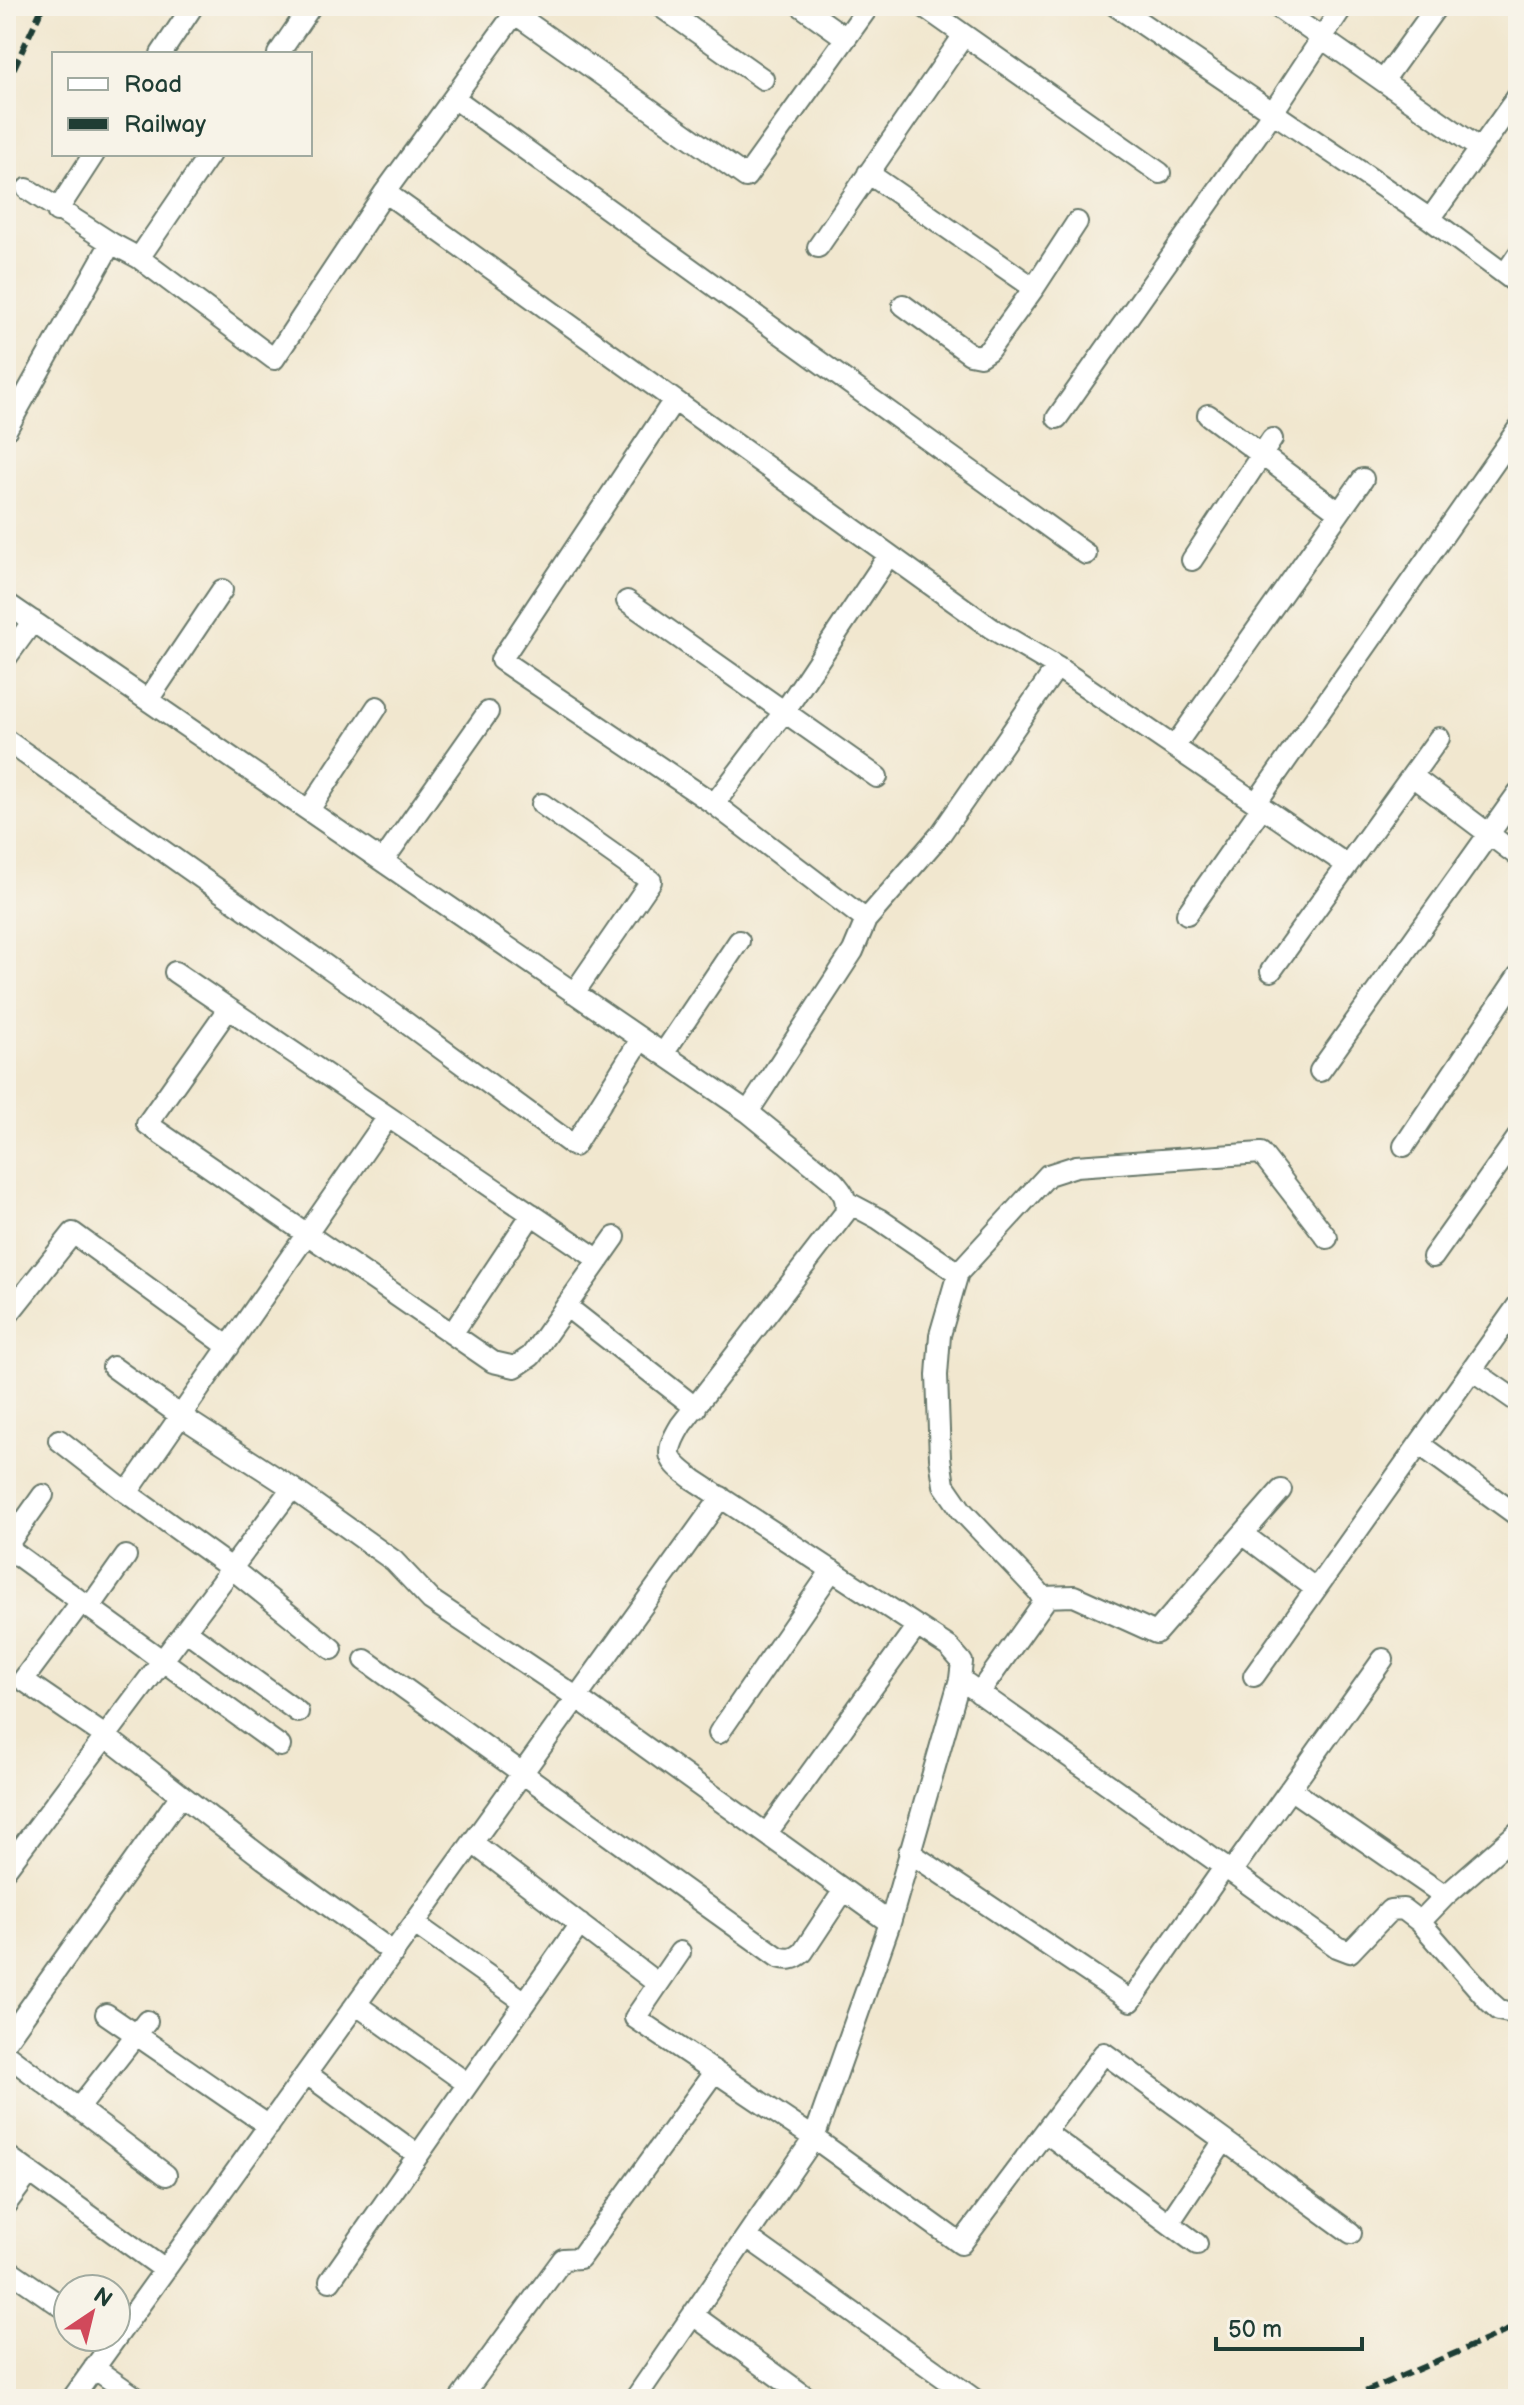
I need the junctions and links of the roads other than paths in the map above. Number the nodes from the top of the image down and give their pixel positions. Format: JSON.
{"nodes":[{"id":1,"x":193,"y":6,"type":"edge"},
{"id":2,"x":311,"y":6,"type":"edge"},
{"id":3,"x":660,"y":6,"type":"edge"},
{"id":4,"x":801,"y":6,"type":"edge"},
{"id":5,"x":869,"y":6,"type":"edge"},
{"id":6,"x":923,"y":6,"type":"edge"},
{"id":7,"x":1116,"y":6,"type":"edge"},
{"id":8,"x":1276,"y":6,"type":"edge"},
{"id":9,"x":1343,"y":6,"type":"edge"},
{"id":10,"x":1437,"y":6,"type":"edge"},
{"id":11,"x":517,"y":10,"type":"edge"},
{"id":12,"x":964,"y":35,"type":"junction"},
{"id":13,"x":846,"y":38,"type":"junction"},
{"id":14,"x":1321,"y":38,"type":"junction"},
{"id":15,"x":162,"y":52,"type":"edge"},
{"id":16,"x":279,"y":52,"type":"edge"},
{"id":17,"x":763,"y":79,"type":"dead end"},
{"id":18,"x":1383,"y":81,"type":"junction"},
{"id":19,"x":1518,"y":96,"type":"edge"},
{"id":20,"x":454,"y":98,"type":"junction"},
{"id":21,"x":1273,"y":112,"type":"junction"},
{"id":22,"x":1480,"y":149,"type":"junction"},
{"id":23,"x":93,"y":156,"type":"edge"},
{"id":24,"x":209,"y":156,"type":"edge"},
{"id":25,"x":868,"y":173,"type":"junction"},
{"id":26,"x":1160,"y":173,"type":"dead end"},
{"id":27,"x":27,"y":189,"type":"dead end"},
{"id":28,"x":385,"y":192,"type":"junction"},
{"id":29,"x":57,"y":211,"type":"junction"},
{"id":30,"x":1430,"y":219,"type":"junction"},
{"id":31,"x":1077,"y":222,"type":"dead end"},
{"id":32,"x":111,"y":243,"type":"junction"},
{"id":33,"x":818,"y":247,"type":"dead end"},
{"id":34,"x":1518,"y":255,"type":"edge"},
{"id":35,"x":139,"y":258,"type":"junction"},
{"id":36,"x":1511,"y":279,"type":"edge"},
{"id":37,"x":1034,"y":288,"type":"junction"},
{"id":38,"x":903,"y":305,"type":"dead end"},
{"id":39,"x":674,"y":400,"type":"junction"},
{"id":40,"x":1208,"y":415,"type":"dead end"},
{"id":41,"x":1057,"y":418,"type":"dead end"},
{"id":42,"x":1518,"y":429,"type":"edge"},
{"id":43,"x":6,"y":430,"type":"edge"},
{"id":44,"x":1267,"y":447,"type":"junction"},
{"id":45,"x":1363,"y":479,"type":"dead end"},
{"id":46,"x":1339,"y":512,"type":"junction"},
{"id":47,"x":1086,"y":554,"type":"dead end"},
{"id":48,"x":889,"y":555,"type":"junction"},
{"id":49,"x":1192,"y":560,"type":"dead end"},
{"id":50,"x":222,"y":590,"type":"dead end"},
{"id":51,"x":627,"y":601,"type":"dead end"},
{"id":52,"x":6,"y":603,"type":"edge"},
{"id":53,"x":33,"y":621,"type":"junction"},
{"id":54,"x":6,"y":658,"type":"edge"},
{"id":55,"x":1057,"y":667,"type":"junction"},
{"id":56,"x":148,"y":700,"type":"junction"},
{"id":57,"x":377,"y":707,"type":"dead end"},
{"id":58,"x":488,"y":712,"type":"dead end"},
{"id":59,"x":784,"y":712,"type":"junction"},
{"id":60,"x":1439,"y":738,"type":"dead end"},
{"id":61,"x":6,"y":740,"type":"edge"},
{"id":62,"x":1174,"y":747,"type":"junction"},
{"id":63,"x":1412,"y":776,"type":"junction"},
{"id":64,"x":877,"y":777,"type":"dead end"},
{"id":65,"x":1518,"y":793,"type":"edge"},
{"id":66,"x":542,"y":804,"type":"dead end"},
{"id":67,"x":714,"y":804,"type":"junction"},
{"id":68,"x":1259,"y":805,"type":"junction"},
{"id":69,"x":309,"y":810,"type":"junction"},
{"id":70,"x":1489,"y":834,"type":"junction"},
{"id":71,"x":1518,"y":856,"type":"edge"},
{"id":72,"x":383,"y":861,"type":"junction"},
{"id":73,"x":1347,"y":865,"type":"junction"},
{"id":74,"x":1187,"y":914,"type":"dead end"},
{"id":75,"x":866,"y":920,"type":"junction"},
{"id":76,"x":739,"y":941,"type":"dead end"},
{"id":77,"x":1271,"y":971,"type":"dead end"},
{"id":78,"x":175,"y":972,"type":"dead end"},
{"id":79,"x":1518,"y":976,"type":"edge"},
{"id":80,"x":574,"y":993,"type":"junction"},
{"id":81,"x":228,"y":1009,"type":"junction"},
{"id":82,"x":641,"y":1039,"type":"junction"},
{"id":83,"x":663,"y":1054,"type":"junction"},
{"id":84,"x":1320,"y":1071,"type":"dead end"},
{"id":85,"x":748,"y":1112,"type":"junction"},
{"id":86,"x":388,"y":1117,"type":"junction"},
{"id":87,"x":1518,"y":1137,"type":"edge"},
{"id":88,"x":1404,"y":1146,"type":"dead end"},
{"id":89,"x":847,"y":1202,"type":"junction"},
{"id":90,"x":532,"y":1214,"type":"junction"},
{"id":91,"x":308,"y":1235,"type":"junction"},
{"id":92,"x":615,"y":1237,"type":"dead end"},
{"id":93,"x":1327,"y":1238,"type":"dead end"},
{"id":94,"x":1433,"y":1257,"type":"dead end"},
{"id":95,"x":599,"y":1260,"type":"junction"},
{"id":96,"x":958,"y":1273,"type":"junction"},
{"id":97,"x":1518,"y":1305,"type":"edge"},
{"id":98,"x":566,"y":1306,"type":"junction"},
{"id":99,"x":6,"y":1317,"type":"edge"},
{"id":100,"x":452,"y":1334,"type":"junction"},
{"id":101,"x":229,"y":1347,"type":"junction"},
{"id":102,"x":113,"y":1367,"type":"dead end"},
{"id":103,"x":1472,"y":1370,"type":"junction"},
{"id":104,"x":1518,"y":1402,"type":"edge"},
{"id":105,"x":696,"y":1408,"type":"junction"},
{"id":106,"x":181,"y":1416,"type":"junction"},
{"id":107,"x":59,"y":1440,"type":"dead end"},
{"id":108,"x":1419,"y":1444,"type":"junction"},
{"id":109,"x":292,"y":1488,"type":"junction"},
{"id":110,"x":1281,"y":1490,"type":"dead end"},
{"id":111,"x":127,"y":1493,"type":"junction"},
{"id":112,"x":43,"y":1495,"type":"dead end"},
{"id":113,"x":721,"y":1497,"type":"junction"},
{"id":114,"x":1518,"y":1516,"type":"edge"},
{"id":115,"x":1244,"y":1535,"type":"junction"},
{"id":116,"x":126,"y":1556,"type":"dead end"},
{"id":117,"x":231,"y":1568,"type":"junction"},
{"id":118,"x":832,"y":1570,"type":"junction"},
{"id":119,"x":1316,"y":1589,"type":"junction"},
{"id":120,"x":1043,"y":1597,"type":"junction"},
{"id":121,"x":86,"y":1604,"type":"junction"},
{"id":122,"x":917,"y":1626,"type":"junction"},
{"id":123,"x":185,"y":1630,"type":"junction"},
{"id":124,"x":332,"y":1649,"type":"dead end"},
{"id":125,"x":163,"y":1659,"type":"junction"},
{"id":126,"x":1383,"y":1659,"type":"dead end"},
{"id":127,"x":365,"y":1660,"type":"dead end"},
{"id":128,"x":1254,"y":1676,"type":"dead end"},
{"id":129,"x":960,"y":1679,"type":"junction"},
{"id":130,"x":979,"y":1693,"type":"junction"},
{"id":131,"x":576,"y":1697,"type":"junction"},
{"id":132,"x":298,"y":1712,"type":"dead end"},
{"id":133,"x":719,"y":1733,"type":"dead end"},
{"id":134,"x":105,"y":1736,"type":"junction"},
{"id":135,"x":280,"y":1746,"type":"dead end"},
{"id":136,"x":522,"y":1773,"type":"junction"},
{"id":137,"x":1290,"y":1789,"type":"junction"},
{"id":138,"x":181,"y":1795,"type":"junction"},
{"id":139,"x":1518,"y":1832,"type":"edge"},
{"id":140,"x":767,"y":1833,"type":"junction"},
{"id":141,"x":473,"y":1843,"type":"junction"},
{"id":142,"x":909,"y":1852,"type":"junction"},
{"id":143,"x":6,"y":1869,"type":"edge"},
{"id":144,"x":1228,"y":1870,"type":"junction"},
{"id":145,"x":844,"y":1890,"type":"junction"},
{"id":146,"x":1445,"y":1896,"type":"junction"},
{"id":147,"x":1420,"y":1922,"type":"junction"},
{"id":148,"x":890,"y":1923,"type":"junction"},
{"id":149,"x":415,"y":1924,"type":"junction"},
{"id":150,"x":580,"y":1924,"type":"junction"},
{"id":151,"x":680,"y":1952,"type":"dead end"},
{"id":152,"x":394,"y":1953,"type":"junction"},
{"id":153,"x":658,"y":1984,"type":"junction"},
{"id":154,"x":525,"y":2002,"type":"junction"},
{"id":155,"x":357,"y":2005,"type":"junction"},
{"id":156,"x":106,"y":2014,"type":"dead end"},
{"id":157,"x":1518,"y":2014,"type":"edge"},
{"id":158,"x":142,"y":2028,"type":"junction"},
{"id":159,"x":6,"y":2041,"type":"edge"},
{"id":160,"x":6,"y":2054,"type":"edge"},
{"id":161,"x":715,"y":2071,"type":"junction"},
{"id":162,"x":307,"y":2074,"type":"junction"},
{"id":163,"x":468,"y":2084,"type":"junction"},
{"id":164,"x":78,"y":2109,"type":"junction"},
{"id":165,"x":269,"y":2126,"type":"junction"},
{"id":166,"x":1045,"y":2132,"type":"junction"},
{"id":167,"x":814,"y":2138,"type":"junction"},
{"id":168,"x":1223,"y":2142,"type":"junction"},
{"id":169,"x":6,"y":2155,"type":"edge"},
{"id":170,"x":418,"y":2155,"type":"junction"},
{"id":171,"x":30,"y":2172,"type":"junction"},
{"id":172,"x":166,"y":2175,"type":"dead end"},
{"id":173,"x":6,"y":2204,"type":"edge"},
{"id":174,"x":1169,"y":2223,"type":"junction"},
{"id":175,"x":1351,"y":2233,"type":"dead end"},
{"id":176,"x":747,"y":2237,"type":"junction"},
{"id":177,"x":1197,"y":2244,"type":"dead end"},
{"id":178,"x":6,"y":2268,"type":"edge"},
{"id":179,"x":165,"y":2270,"type":"junction"},
{"id":180,"x":330,"y":2281,"type":"dead end"},
{"id":181,"x":52,"y":2300,"type":"edge"},
{"id":182,"x":693,"y":2315,"type":"junction"},
{"id":183,"x":94,"y":2368,"type":"junction"},
{"id":184,"x":72,"y":2399,"type":"edge"},
{"id":185,"x":138,"y":2399,"type":"edge"},
{"id":186,"x":460,"y":2399,"type":"edge"},
{"id":187,"x":635,"y":2399,"type":"edge"},
{"id":188,"x":809,"y":2399,"type":"edge"},
{"id":189,"x":974,"y":2399,"type":"edge"}],
"edges":[{"from":1,"to":15,"type":"street"},
{"from":2,"to":16,"type":"street"},
{"from":3,"to":17,"type":"street"},
{"from":4,"to":13,"type":"street"},
{"from":5,"to":13,"type":"street"},
{"from":6,"to":12,"type":"street"},
{"from":7,"to":21,"type":"street"},
{"from":8,"to":14,"type":"street"},
{"from":9,"to":14,"type":"street"},
{"from":10,"to":18,"type":"street"},
{"from":11,"to":13,"type":"street"},
{"from":11,"to":20,"type":"street"},
{"from":12,"to":25,"type":"street"},
{"from":12,"to":26,"type":"street"},
{"from":14,"to":18,"type":"street"},
{"from":14,"to":21,"type":"street"},
{"from":18,"to":22,"type":"street"},
{"from":19,"to":22,"type":"street"},
{"from":20,"to":28,"type":"street"},
{"from":20,"to":47,"type":"street"},
{"from":21,"to":30,"type":"street"},
{"from":21,"to":41,"type":"street"},
{"from":22,"to":30,"type":"street"},
{"from":23,"to":29,"type":"street"},
{"from":24,"to":35,"type":"street"},
{"from":25,"to":33,"type":"street"},
{"from":25,"to":37,"type":"street"},
{"from":27,"to":29,"type":"street"},
{"from":28,"to":35,"type":"street"},
{"from":28,"to":39,"type":"street"},
{"from":29,"to":32,"type":"street"},
{"from":30,"to":36,"type":"street"},
{"from":31,"to":37,"type":"street"},
{"from":32,"to":35,"type":"street"},
{"from":32,"to":43,"type":"street"},
{"from":34,"to":36,"type":"street"},
{"from":37,"to":38,"type":"street"},
{"from":39,"to":48,"type":"street"},
{"from":39,"to":67,"type":"street"},
{"from":40,"to":44,"type":"street"},
{"from":42,"to":68,"type":"street"},
{"from":44,"to":46,"type":"street"},
{"from":44,"to":49,"type":"street"},
{"from":45,"to":46,"type":"street"},
{"from":46,"to":62,"type":"street"},
{"from":48,"to":55,"type":"street"},
{"from":48,"to":59,"type":"street"},
{"from":50,"to":56,"type":"street"},
{"from":51,"to":59,"type":"street"},
{"from":52,"to":53,"type":"street"},
{"from":53,"to":54,"type":"street"},
{"from":53,"to":56,"type":"street"},
{"from":55,"to":62,"type":"street"},
{"from":55,"to":75,"type":"street"},
{"from":56,"to":69,"type":"street"},
{"from":57,"to":69,"type":"street"},
{"from":58,"to":72,"type":"street"},
{"from":59,"to":64,"type":"street"},
{"from":59,"to":67,"type":"street"},
{"from":60,"to":63,"type":"street"},
{"from":61,"to":82,"type":"street"},
{"from":62,"to":68,"type":"street"},
{"from":63,"to":70,"type":"street"},
{"from":63,"to":73,"type":"street"},
{"from":65,"to":70,"type":"street"},
{"from":66,"to":80,"type":"street"},
{"from":67,"to":75,"type":"street"},
{"from":68,"to":73,"type":"street"},
{"from":68,"to":74,"type":"street"},
{"from":69,"to":72,"type":"street"},
{"from":70,"to":71,"type":"street"},
{"from":70,"to":84,"type":"street"},
{"from":72,"to":80,"type":"street"},
{"from":73,"to":77,"type":"street"},
{"from":75,"to":85,"type":"street"},
{"from":76,"to":83,"type":"street"},
{"from":78,"to":81,"type":"street"},
{"from":79,"to":88,"type":"street"},
{"from":80,"to":82,"type":"street"},
{"from":81,"to":86,"type":"street"},
{"from":81,"to":91,"type":"street"},
{"from":82,"to":83,"type":"street"},
{"from":83,"to":85,"type":"street"},
{"from":85,"to":89,"type":"street"},
{"from":86,"to":90,"type":"street"},
{"from":86,"to":91,"type":"street"},
{"from":87,"to":94,"type":"street"},
{"from":89,"to":96,"type":"street"},
{"from":89,"to":105,"type":"street"},
{"from":90,"to":95,"type":"street"},
{"from":90,"to":100,"type":"street"},
{"from":91,"to":100,"type":"street"},
{"from":91,"to":101,"type":"street"},
{"from":92,"to":95,"type":"street"},
{"from":93,"to":96,"type":"street"},
{"from":95,"to":98,"type":"street"},
{"from":96,"to":120,"type":"street"},
{"from":97,"to":103,"type":"street"},
{"from":98,"to":100,"type":"street"},
{"from":98,"to":105,"type":"street"},
{"from":99,"to":101,"type":"street"},
{"from":101,"to":106,"type":"street"},
{"from":102,"to":106,"type":"street"},
{"from":103,"to":104,"type":"street"},
{"from":103,"to":108,"type":"street"},
{"from":105,"to":113,"type":"street"},
{"from":106,"to":109,"type":"street"},
{"from":106,"to":111,"type":"street"},
{"from":107,"to":111,"type":"street"},
{"from":108,"to":114,"type":"street"},
{"from":108,"to":119,"type":"street"},
{"from":109,"to":117,"type":"street"},
{"from":109,"to":131,"type":"street"},
{"from":110,"to":115,"type":"street"},
{"from":111,"to":117,"type":"street"},
{"from":112,"to":121,"type":"street"},
{"from":113,"to":118,"type":"street"},
{"from":113,"to":131,"type":"street"},
{"from":115,"to":119,"type":"street"},
{"from":115,"to":120,"type":"street"},
{"from":116,"to":121,"type":"street"},
{"from":117,"to":123,"type":"street"},
{"from":117,"to":124,"type":"street"},
{"from":118,"to":122,"type":"street"},
{"from":118,"to":133,"type":"street"},
{"from":119,"to":128,"type":"street"},
{"from":120,"to":130,"type":"street"},
{"from":121,"to":125,"type":"street"},
{"from":121,"to":134,"type":"street"},
{"from":122,"to":129,"type":"street"},
{"from":122,"to":140,"type":"street"},
{"from":123,"to":125,"type":"street"},
{"from":123,"to":132,"type":"street"},
{"from":125,"to":134,"type":"street"},
{"from":125,"to":135,"type":"street"},
{"from":126,"to":137,"type":"street"},
{"from":127,"to":136,"type":"street"},
{"from":129,"to":130,"type":"street"},
{"from":129,"to":142,"type":"street"},
{"from":130,"to":144,"type":"street"},
{"from":131,"to":136,"type":"street"},
{"from":131,"to":140,"type":"street"},
{"from":134,"to":138,"type":"street"},
{"from":134,"to":143,"type":"street"},
{"from":136,"to":141,"type":"street"},
{"from":136,"to":145,"type":"street"},
{"from":137,"to":144,"type":"street"},
{"from":137,"to":146,"type":"street"},
{"from":138,"to":152,"type":"street"},
{"from":138,"to":159,"type":"street"},
{"from":139,"to":146,"type":"street"},
{"from":140,"to":145,"type":"street"},
{"from":141,"to":149,"type":"street"},
{"from":141,"to":150,"type":"street"},
{"from":142,"to":144,"type":"street"},
{"from":142,"to":148,"type":"street"},
{"from":144,"to":147,"type":"street"},
{"from":145,"to":148,"type":"street"},
{"from":146,"to":147,"type":"street"},
{"from":147,"to":157,"type":"street"},
{"from":148,"to":167,"type":"street"},
{"from":149,"to":152,"type":"street"},
{"from":149,"to":154,"type":"street"},
{"from":150,"to":153,"type":"street"},
{"from":150,"to":154,"type":"street"},
{"from":151,"to":153,"type":"street"},
{"from":152,"to":155,"type":"street"},
{"from":153,"to":161,"type":"street"},
{"from":154,"to":163,"type":"street"},
{"from":155,"to":162,"type":"street"},
{"from":155,"to":163,"type":"street"},
{"from":156,"to":158,"type":"street"},
{"from":158,"to":164,"type":"street"},
{"from":158,"to":165,"type":"street"},
{"from":160,"to":164,"type":"street"},
{"from":161,"to":167,"type":"street"},
{"from":161,"to":186,"type":"street"},
{"from":162,"to":165,"type":"street"},
{"from":162,"to":170,"type":"street"},
{"from":163,"to":170,"type":"street"},
{"from":164,"to":172,"type":"street"},
{"from":165,"to":179,"type":"street"},
{"from":166,"to":167,"type":"street"},
{"from":166,"to":168,"type":"street"},
{"from":166,"to":174,"type":"street"},
{"from":167,"to":176,"type":"street"},
{"from":168,"to":174,"type":"street"},
{"from":168,"to":175,"type":"street"},
{"from":169,"to":171,"type":"street"},
{"from":170,"to":180,"type":"street"},
{"from":171,"to":173,"type":"street"},
{"from":171,"to":179,"type":"street"},
{"from":174,"to":177,"type":"street"},
{"from":176,"to":182,"type":"street"},
{"from":176,"to":189,"type":"street"},
{"from":178,"to":181,"type":"street"},
{"from":179,"to":183,"type":"street"},
{"from":182,"to":187,"type":"street"},
{"from":182,"to":188,"type":"street"},
{"from":183,"to":184,"type":"street"},
{"from":183,"to":185,"type":"street"}]}
